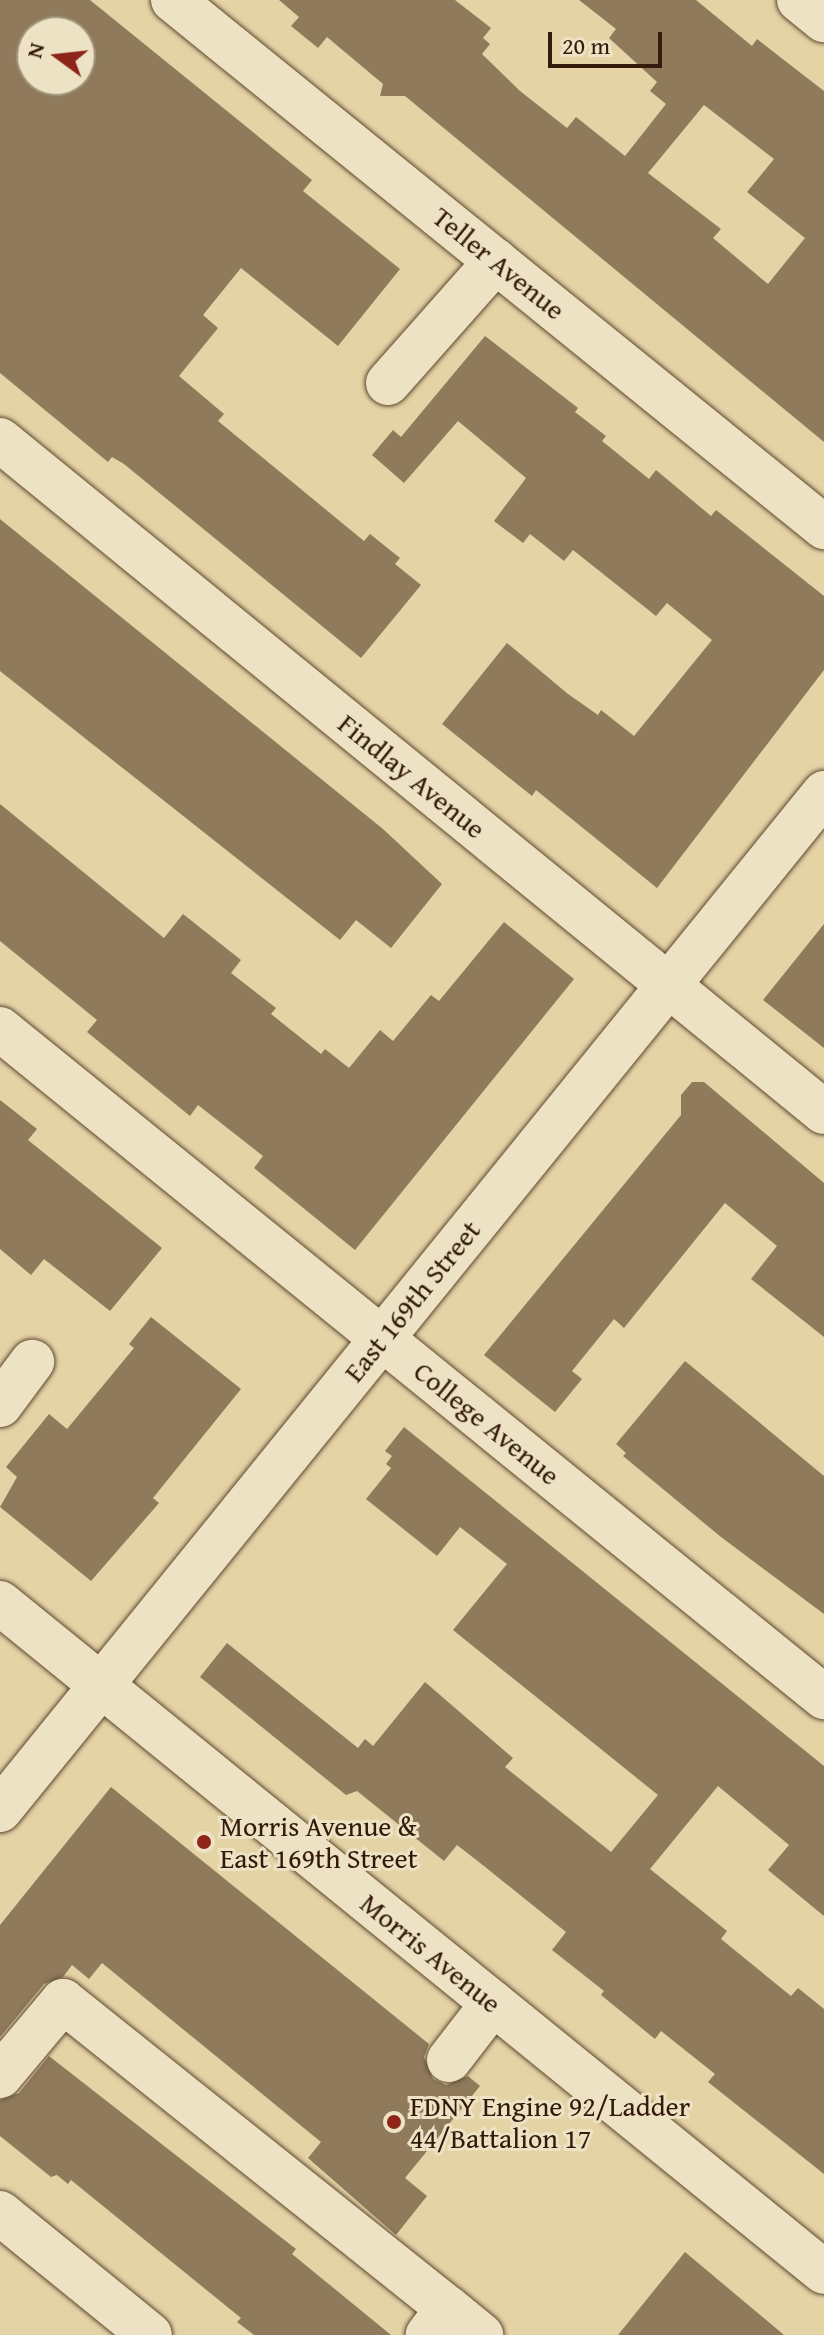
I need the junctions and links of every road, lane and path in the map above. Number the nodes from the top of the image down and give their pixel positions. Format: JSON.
{"nodes":[{"id":1,"x":173,"y":0,"type":"edge"},
{"id":2,"x":799,"y":0,"type":"edge"},
{"id":3,"x":824,"y":20,"type":"edge"},
{"id":4,"x":496,"y":261,"type":"junction"},
{"id":5,"x":388,"y":383,"type":"dead end"},
{"id":6,"x":0,"y":440,"type":"edge"},
{"id":7,"x":824,"y":527,"type":"edge"},
{"id":8,"x":824,"y":793,"type":"edge"},
{"id":9,"x":668,"y":986,"type":"junction"},
{"id":10,"x":0,"y":1029,"type":"edge"},
{"id":11,"x":824,"y":1112,"type":"edge"},
{"id":12,"x":382,"y":1338,"type":"junction"},
{"id":13,"x":32,"y":1362,"type":"dead end"},
{"id":14,"x":0,"y":1405,"type":"edge"},
{"id":15,"x":0,"y":1603,"type":"edge"},
{"id":16,"x":101,"y":1685,"type":"junction"},
{"id":17,"x":824,"y":1697,"type":"edge"},
{"id":18,"x":0,"y":1810,"type":"edge"},
{"id":19,"x":493,"y":2003,"type":"junction"},
{"id":20,"x":449,"y":2060,"type":"dead end"},
{"id":21,"x":0,"y":2076,"type":"edge"},
{"id":22,"x":0,"y":2213,"type":"edge"},
{"id":23,"x":824,"y":2272,"type":"edge"},
{"id":24,"x":438,"y":2322,"type":"edge"},
{"id":25,"x":150,"y":2335,"type":"edge"},
{"id":26,"x":481,"y":2335,"type":"edge"}],
"edges":[{"from":1,"to":4,"type":"street","name":"Teller Avenue"},
{"from":2,"to":3,"type":"street"},
{"from":4,"to":5,"type":"street"},
{"from":4,"to":7,"type":"street","name":"Teller Avenue"},
{"from":6,"to":9,"type":"street","name":"Findlay Avenue"},
{"from":8,"to":9,"type":"street","name":"East 169th Street"},
{"from":9,"to":11,"type":"street","name":"Findlay Avenue"},
{"from":9,"to":12,"type":"street","name":"East 169th Street"},
{"from":10,"to":12,"type":"street","name":"College Avenue"},
{"from":12,"to":16,"type":"street","name":"East 169th Street"},
{"from":12,"to":17,"type":"street","name":"College Avenue"},
{"from":13,"to":14,"type":"street"},
{"from":15,"to":16,"type":"street","name":"Morris Avenue"},
{"from":16,"to":18,"type":"street","name":"East 169th Street"},
{"from":16,"to":19,"type":"street","name":"Morris Avenue"},
{"from":19,"to":20,"type":"street"},
{"from":19,"to":23,"type":"street","name":"Morris Avenue"},
{"from":21,"to":24,"type":"street"},
{"from":22,"to":25,"type":"street"},
{"from":24,"to":26,"type":"street"}]}
